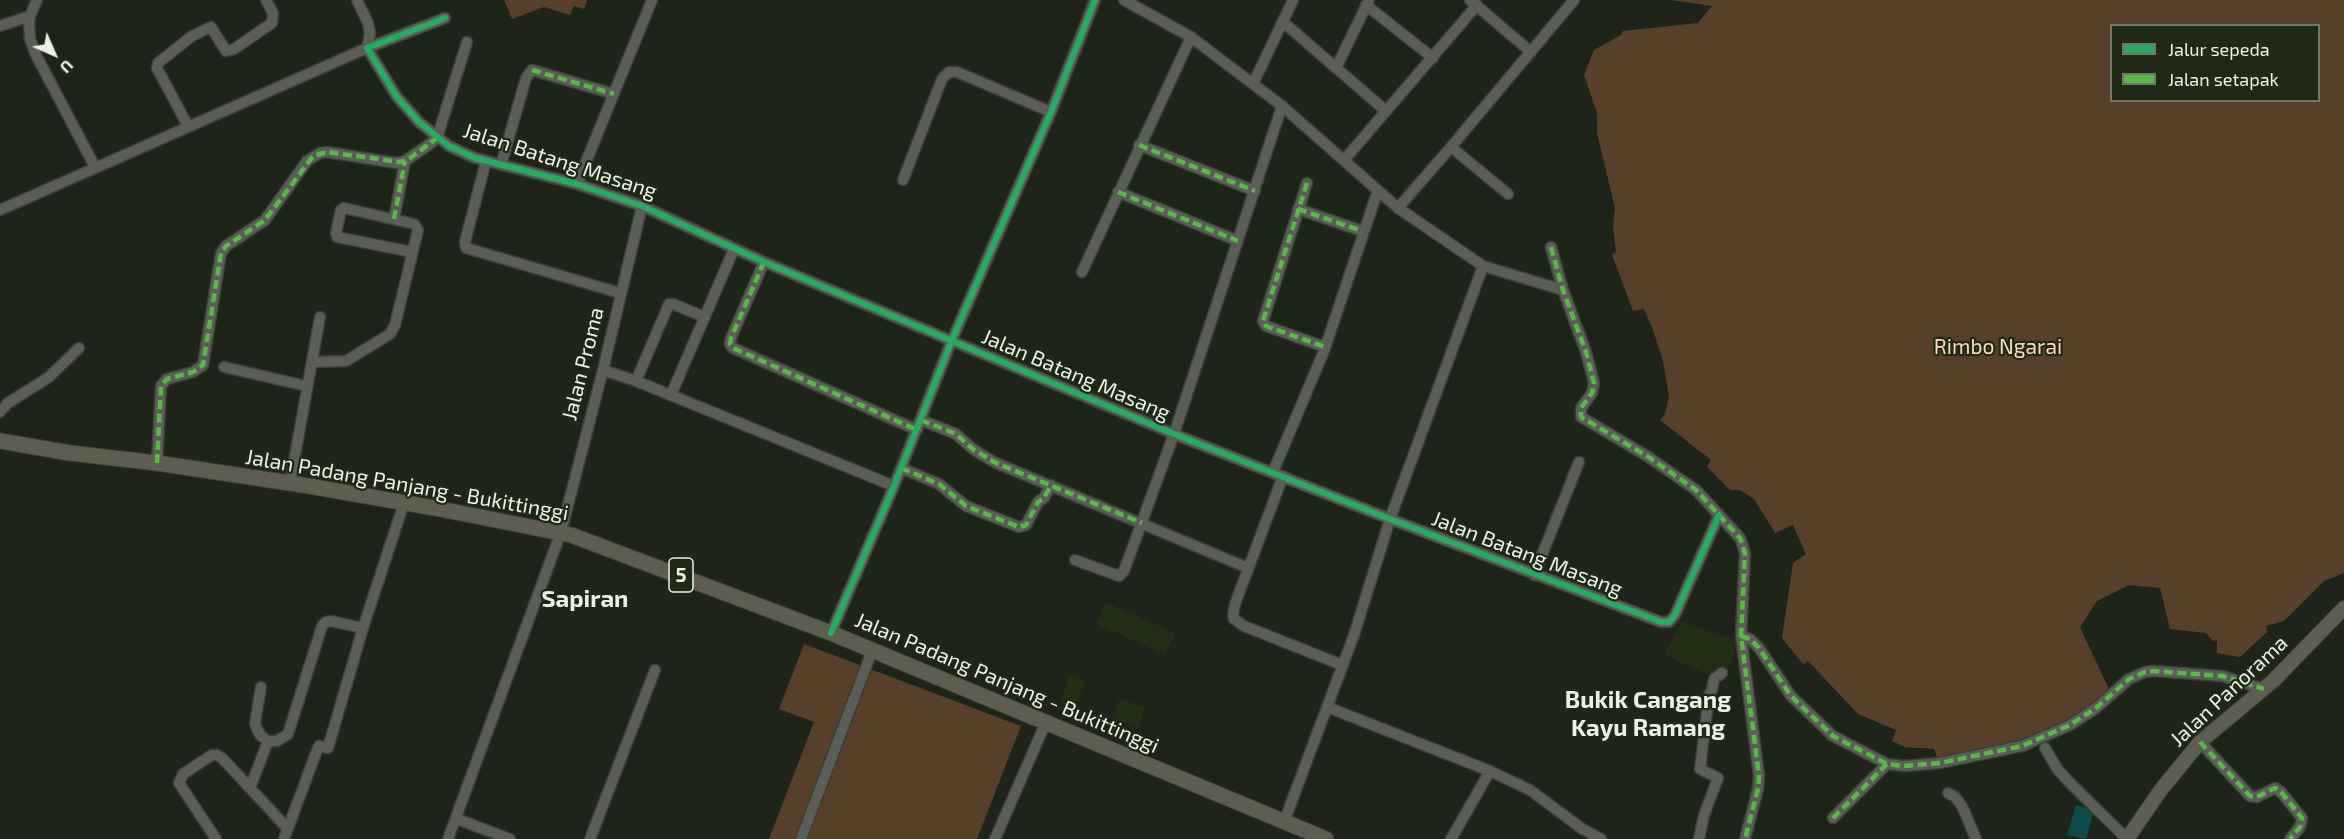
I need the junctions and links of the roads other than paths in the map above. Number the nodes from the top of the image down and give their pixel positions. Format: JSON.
{"nodes":[{"id":1,"x":37,"y":0,"type":"edge"},
{"id":2,"x":266,"y":0,"type":"edge"},
{"id":3,"x":357,"y":0,"type":"edge"},
{"id":4,"x":652,"y":0,"type":"edge"},
{"id":5,"x":1095,"y":0,"type":"edge"},
{"id":6,"x":1124,"y":0,"type":"edge"},
{"id":7,"x":1293,"y":0,"type":"edge"},
{"id":8,"x":1574,"y":0,"type":"edge"},
{"id":9,"x":1368,"y":3,"type":"edge"},
{"id":10,"x":1474,"y":3,"type":"edge"},
{"id":11,"x":30,"y":15,"type":"junction"},
{"id":12,"x":445,"y":18,"type":"dead end"},
{"id":13,"x":1283,"y":22,"type":"junction"},
{"id":14,"x":0,"y":26,"type":"edge"},
{"id":15,"x":1191,"y":37,"type":"junction"},
{"id":16,"x":467,"y":42,"type":"dead end"},
{"id":17,"x":367,"y":48,"type":"junction"},
{"id":18,"x":1531,"y":51,"type":"junction"},
{"id":19,"x":1433,"y":58,"type":"junction"},
{"id":20,"x":1336,"y":68,"type":"junction"},
{"id":21,"x":1253,"y":84,"type":"junction"},
{"id":22,"x":614,"y":94,"type":"junction"},
{"id":23,"x":1282,"y":106,"type":"junction"},
{"id":24,"x":1386,"y":111,"type":"junction"},
{"id":25,"x":1051,"y":112,"type":"junction"},
{"id":26,"x":188,"y":126,"type":"junction"},
{"id":27,"x":437,"y":138,"type":"junction"},
{"id":28,"x":1139,"y":145,"type":"junction"},
{"id":29,"x":1451,"y":147,"type":"junction"},
{"id":30,"x":1344,"y":159,"type":"junction"},
{"id":31,"x":405,"y":161,"type":"junction"},
{"id":32,"x":486,"y":161,"type":"junction"},
{"id":33,"x":501,"y":165,"type":"junction"},
{"id":34,"x":95,"y":167,"type":"junction"},
{"id":35,"x":903,"y":180,"type":"dead end"},
{"id":36,"x":1307,"y":183,"type":"dead end"},
{"id":37,"x":578,"y":184,"type":"junction"},
{"id":38,"x":1378,"y":190,"type":"junction"},
{"id":39,"x":1255,"y":191,"type":"junction"},
{"id":40,"x":1118,"y":192,"type":"junction"},
{"id":41,"x":1508,"y":194,"type":"dead end"},
{"id":42,"x":642,"y":206,"type":"junction"},
{"id":43,"x":1398,"y":208,"type":"junction"},
{"id":44,"x":1298,"y":209,"type":"junction"},
{"id":45,"x":0,"y":210,"type":"edge"},
{"id":46,"x":394,"y":219,"type":"junction"},
{"id":47,"x":1362,"y":231,"type":"junction"},
{"id":48,"x":1238,"y":241,"type":"junction"},
{"id":49,"x":1551,"y":247,"type":"dead end"},
{"id":50,"x":734,"y":249,"type":"junction"},
{"id":51,"x":412,"y":252,"type":"junction"},
{"id":52,"x":764,"y":262,"type":"junction"},
{"id":53,"x":1483,"y":266,"type":"junction"},
{"id":54,"x":1082,"y":272,"type":"dead end"},
{"id":55,"x":1563,"y":290,"type":"junction"},
{"id":56,"x":620,"y":293,"type":"junction"},
{"id":57,"x":320,"y":317,"type":"dead end"},
{"id":58,"x":705,"y":317,"type":"junction"},
{"id":59,"x":952,"y":340,"type":"junction"},
{"id":60,"x":1325,"y":347,"type":"junction"},
{"id":61,"x":79,"y":348,"type":"dead end"},
{"id":62,"x":312,"y":362,"type":"junction"},
{"id":63,"x":224,"y":367,"type":"dead end"},
{"id":64,"x":603,"y":370,"type":"junction"},
{"id":65,"x":636,"y":381,"type":"junction"},
{"id":66,"x":306,"y":386,"type":"junction"},
{"id":67,"x":671,"y":395,"type":"junction"},
{"id":68,"x":0,"y":412,"type":"edge"},
{"id":69,"x":919,"y":425,"type":"junction"},
{"id":70,"x":1174,"y":434,"type":"junction"},
{"id":71,"x":0,"y":441,"type":"edge"},
{"id":72,"x":1579,"y":462,"type":"dead end"},
{"id":73,"x":157,"y":463,"type":"junction"},
{"id":74,"x":901,"y":468,"type":"junction"},
{"id":75,"x":1278,"y":474,"type":"junction"},
{"id":76,"x":290,"y":483,"type":"junction"},
{"id":77,"x":1051,"y":485,"type":"junction"},
{"id":78,"x":894,"y":486,"type":"junction"},
{"id":79,"x":404,"y":503,"type":"junction"},
{"id":80,"x":1719,"y":515,"type":"junction"},
{"id":81,"x":1390,"y":519,"type":"junction"},
{"id":82,"x":1142,"y":523,"type":"junction"},
{"id":83,"x":561,"y":532,"type":"junction"},
{"id":84,"x":1075,"y":560,"type":"dead end"},
{"id":85,"x":1248,"y":568,"type":"junction"},
{"id":86,"x":1534,"y":575,"type":"junction"},
{"id":87,"x":2344,"y":608,"type":"edge"},
{"id":88,"x":363,"y":628,"type":"junction"},
{"id":89,"x":831,"y":633,"type":"junction"},
{"id":90,"x":1741,"y":636,"type":"junction"},
{"id":91,"x":872,"y":651,"type":"junction"},
{"id":92,"x":1342,"y":665,"type":"junction"},
{"id":93,"x":655,"y":670,"type":"dead end"},
{"id":94,"x":1722,"y":673,"type":"dead end"},
{"id":95,"x":261,"y":687,"type":"dead end"},
{"id":96,"x":2264,"y":689,"type":"junction"},
{"id":97,"x":1327,"y":707,"type":"junction"},
{"id":98,"x":1046,"y":722,"type":"junction"},
{"id":99,"x":268,"y":741,"type":"junction"},
{"id":100,"x":2200,"y":742,"type":"junction"},
{"id":101,"x":2045,"y":748,"type":"dead end"},
{"id":102,"x":1887,"y":764,"type":"junction"},
{"id":103,"x":1490,"y":771,"type":"junction"},
{"id":104,"x":250,"y":788,"type":"junction"},
{"id":105,"x":1948,"y":793,"type":"dead end"},
{"id":106,"x":1833,"y":818,"type":"dead end"},
{"id":107,"x":457,"y":819,"type":"junction"},
{"id":108,"x":1284,"y":822,"type":"junction"},
{"id":109,"x":286,"y":834,"type":"edge"},
{"id":110,"x":216,"y":839,"type":"edge"},
{"id":111,"x":448,"y":839,"type":"edge"},
{"id":112,"x":510,"y":839,"type":"edge"},
{"id":113,"x":590,"y":839,"type":"edge"},
{"id":114,"x":801,"y":839,"type":"edge"},
{"id":115,"x":995,"y":839,"type":"edge"},
{"id":116,"x":1326,"y":839,"type":"edge"},
{"id":117,"x":1451,"y":839,"type":"edge"},
{"id":118,"x":1601,"y":839,"type":"edge"},
{"id":119,"x":1699,"y":839,"type":"edge"},
{"id":120,"x":1745,"y":839,"type":"edge"},
{"id":121,"x":1976,"y":839,"type":"edge"},
{"id":122,"x":2127,"y":839,"type":"edge"},
{"id":123,"x":2290,"y":839,"type":"edge"}],
"edges":[{"from":1,"to":11,"type":"street"},
{"from":2,"to":26,"type":"street"},
{"from":3,"to":17,"type":"street"},
{"from":4,"to":22,"type":"street"},
{"from":5,"to":25,"type":"street"},
{"from":6,"to":15,"type":"street"},
{"from":7,"to":13,"type":"street"},
{"from":8,"to":18,"type":"street"},
{"from":9,"to":19,"type":"street"},
{"from":9,"to":20,"type":"street"},
{"from":10,"to":18,"type":"street"},
{"from":10,"to":19,"type":"street"},
{"from":11,"to":14,"type":"street"},
{"from":11,"to":34,"type":"street"},
{"from":12,"to":17,"type":"street"},
{"from":13,"to":20,"type":"street"},
{"from":13,"to":21,"type":"street"},
{"from":15,"to":21,"type":"street"},
{"from":15,"to":28,"type":"street"},
{"from":16,"to":27,"type":"street"},
{"from":17,"to":26,"type":"street"},
{"from":17,"to":27,"type":"street","name":"Jalan Batang Masang"},
{"from":18,"to":29,"type":"street"},
{"from":19,"to":24,"type":"street"},
{"from":20,"to":24,"type":"street"},
{"from":21,"to":23,"type":"street"},
{"from":22,"to":33,"type":"street"},
{"from":22,"to":37,"type":"street"},
{"from":23,"to":30,"type":"street"},
{"from":23,"to":39,"type":"street"},
{"from":24,"to":30,"type":"street"},
{"from":25,"to":35,"type":"street"},
{"from":25,"to":59,"type":"street"},
{"from":26,"to":34,"type":"street"},
{"from":27,"to":31,"type":"street"},
{"from":27,"to":32,"type":"street","name":"Jalan Batang Masang"},
{"from":28,"to":39,"type":"street"},
{"from":28,"to":40,"type":"street"},
{"from":29,"to":41,"type":"street"},
{"from":29,"to":43,"type":"street"},
{"from":30,"to":38,"type":"street"},
{"from":31,"to":46,"type":"street"},
{"from":31,"to":73,"type":"street"},
{"from":32,"to":33,"type":"street","name":"Jalan Batang Masang"},
{"from":32,"to":56,"type":"street"},
{"from":33,"to":37,"type":"street","name":"Jalan Batang Masang"},
{"from":34,"to":45,"type":"street"},
{"from":36,"to":44,"type":"street"},
{"from":37,"to":42,"type":"street","name":"Jalan Batang Masang"},
{"from":38,"to":43,"type":"street"},
{"from":38,"to":47,"type":"street"},
{"from":39,"to":48,"type":"street"},
{"from":40,"to":48,"type":"street"},
{"from":40,"to":54,"type":"street"},
{"from":42,"to":50,"type":"street","name":"Jalan Batang Masang"},
{"from":42,"to":56,"type":"street","name":"Jalan Proma"},
{"from":43,"to":53,"type":"street"},
{"from":44,"to":47,"type":"street"},
{"from":44,"to":60,"type":"street"},
{"from":46,"to":51,"type":"street"},
{"from":46,"to":51,"type":"street"},
{"from":47,"to":60,"type":"street"},
{"from":48,"to":70,"type":"street"},
{"from":49,"to":55,"type":"street"},
{"from":50,"to":52,"type":"street","name":"Jalan Batang Masang"},
{"from":50,"to":58,"type":"street"},
{"from":51,"to":62,"type":"street"},
{"from":52,"to":59,"type":"street","name":"Jalan Batang Masang"},
{"from":52,"to":69,"type":"street"},
{"from":53,"to":55,"type":"street"},
{"from":53,"to":81,"type":"street"},
{"from":55,"to":80,"type":"street"},
{"from":56,"to":64,"type":"street","name":"Jalan Proma"},
{"from":57,"to":62,"type":"street"},
{"from":58,"to":65,"type":"street"},
{"from":58,"to":67,"type":"street"},
{"from":59,"to":69,"type":"street"},
{"from":59,"to":70,"type":"street","name":"Jalan Batang Masang"},
{"from":60,"to":75,"type":"street"},
{"from":61,"to":68,"type":"street"},
{"from":62,"to":66,"type":"street"},
{"from":63,"to":66,"type":"street"},
{"from":64,"to":65,"type":"street"},
{"from":64,"to":83,"type":"street","name":"Jalan Proma"},
{"from":65,"to":67,"type":"street"},
{"from":66,"to":76,"type":"street"},
{"from":67,"to":78,"type":"street"},
{"from":69,"to":74,"type":"street"},
{"from":69,"to":77,"type":"street"},
{"from":70,"to":75,"type":"street","name":"Jalan Batang Masang"},
{"from":70,"to":82,"type":"street"},
{"from":71,"to":73,"type":"highway","name":"Jalan Padang Panjang - Bukittinggi","number":"5"},
{"from":72,"to":86,"type":"street"},
{"from":73,"to":76,"type":"highway","name":"Jalan Padang Panjang - Bukittinggi","number":"5"},
{"from":74,"to":77,"type":"street"},
{"from":74,"to":78,"type":"street"},
{"from":75,"to":81,"type":"street","name":"Jalan Batang Masang"},
{"from":75,"to":85,"type":"street"},
{"from":76,"to":79,"type":"highway","name":"Jalan Padang Panjang - Bukittinggi","number":"5"},
{"from":77,"to":82,"type":"street"},
{"from":78,"to":89,"type":"street"},
{"from":79,"to":83,"type":"highway","name":"Jalan Padang Panjang - Bukittinggi","number":"5"},
{"from":79,"to":88,"type":"street"},
{"from":80,"to":86,"type":"street","name":"Jalan Batang Masang"},
{"from":80,"to":90,"type":"street"},
{"from":81,"to":86,"type":"street","name":"Jalan Batang Masang"},
{"from":81,"to":92,"type":"street"},
{"from":82,"to":84,"type":"street"},
{"from":82,"to":85,"type":"street"},
{"from":83,"to":89,"type":"highway","name":"Jalan Padang Panjang - Bukittinggi","number":"5"},
{"from":83,"to":107,"type":"street","name":"Jalan Proma"},
{"from":85,"to":92,"type":"street"},
{"from":87,"to":96,"type":"main road","name":"Jalan Panorama"},
{"from":88,"to":99,"type":"street"},
{"from":88,"to":109,"type":"street"},
{"from":89,"to":91,"type":"highway","name":"Jalan Padang Panjang - Bukittinggi","number":"5"},
{"from":90,"to":102,"type":"street"},
{"from":90,"to":120,"type":"street"},
{"from":91,"to":98,"type":"highway","name":"Jalan Padang Panjang - Bukittinggi","number":"5"},
{"from":91,"to":114,"type":"street"},
{"from":92,"to":97,"type":"street"},
{"from":93,"to":113,"type":"street"},
{"from":94,"to":119,"type":"street"},
{"from":95,"to":99,"type":"street"},
{"from":96,"to":100,"type":"main road","name":"Jalan Panorama"},
{"from":96,"to":102,"type":"street"},
{"from":97,"to":103,"type":"street"},
{"from":97,"to":108,"type":"street"},
{"from":98,"to":108,"type":"highway","name":"Jalan Padang Panjang - Bukittinggi","number":"5"},
{"from":98,"to":115,"type":"street"},
{"from":99,"to":104,"type":"street"},
{"from":100,"to":122,"type":"main road","name":"Jalan Panorama"},
{"from":100,"to":123,"type":"street"},
{"from":101,"to":122,"type":"street"},
{"from":102,"to":106,"type":"street"},
{"from":103,"to":117,"type":"street"},
{"from":103,"to":118,"type":"street"},
{"from":104,"to":109,"type":"street"},
{"from":104,"to":110,"type":"street"},
{"from":105,"to":121,"type":"street"},
{"from":107,"to":111,"type":"street","name":"Jalan Proma"},
{"from":107,"to":112,"type":"street"},
{"from":108,"to":116,"type":"highway","name":"Jalan Padang Panjang - Bukittinggi","number":"5"}]}
